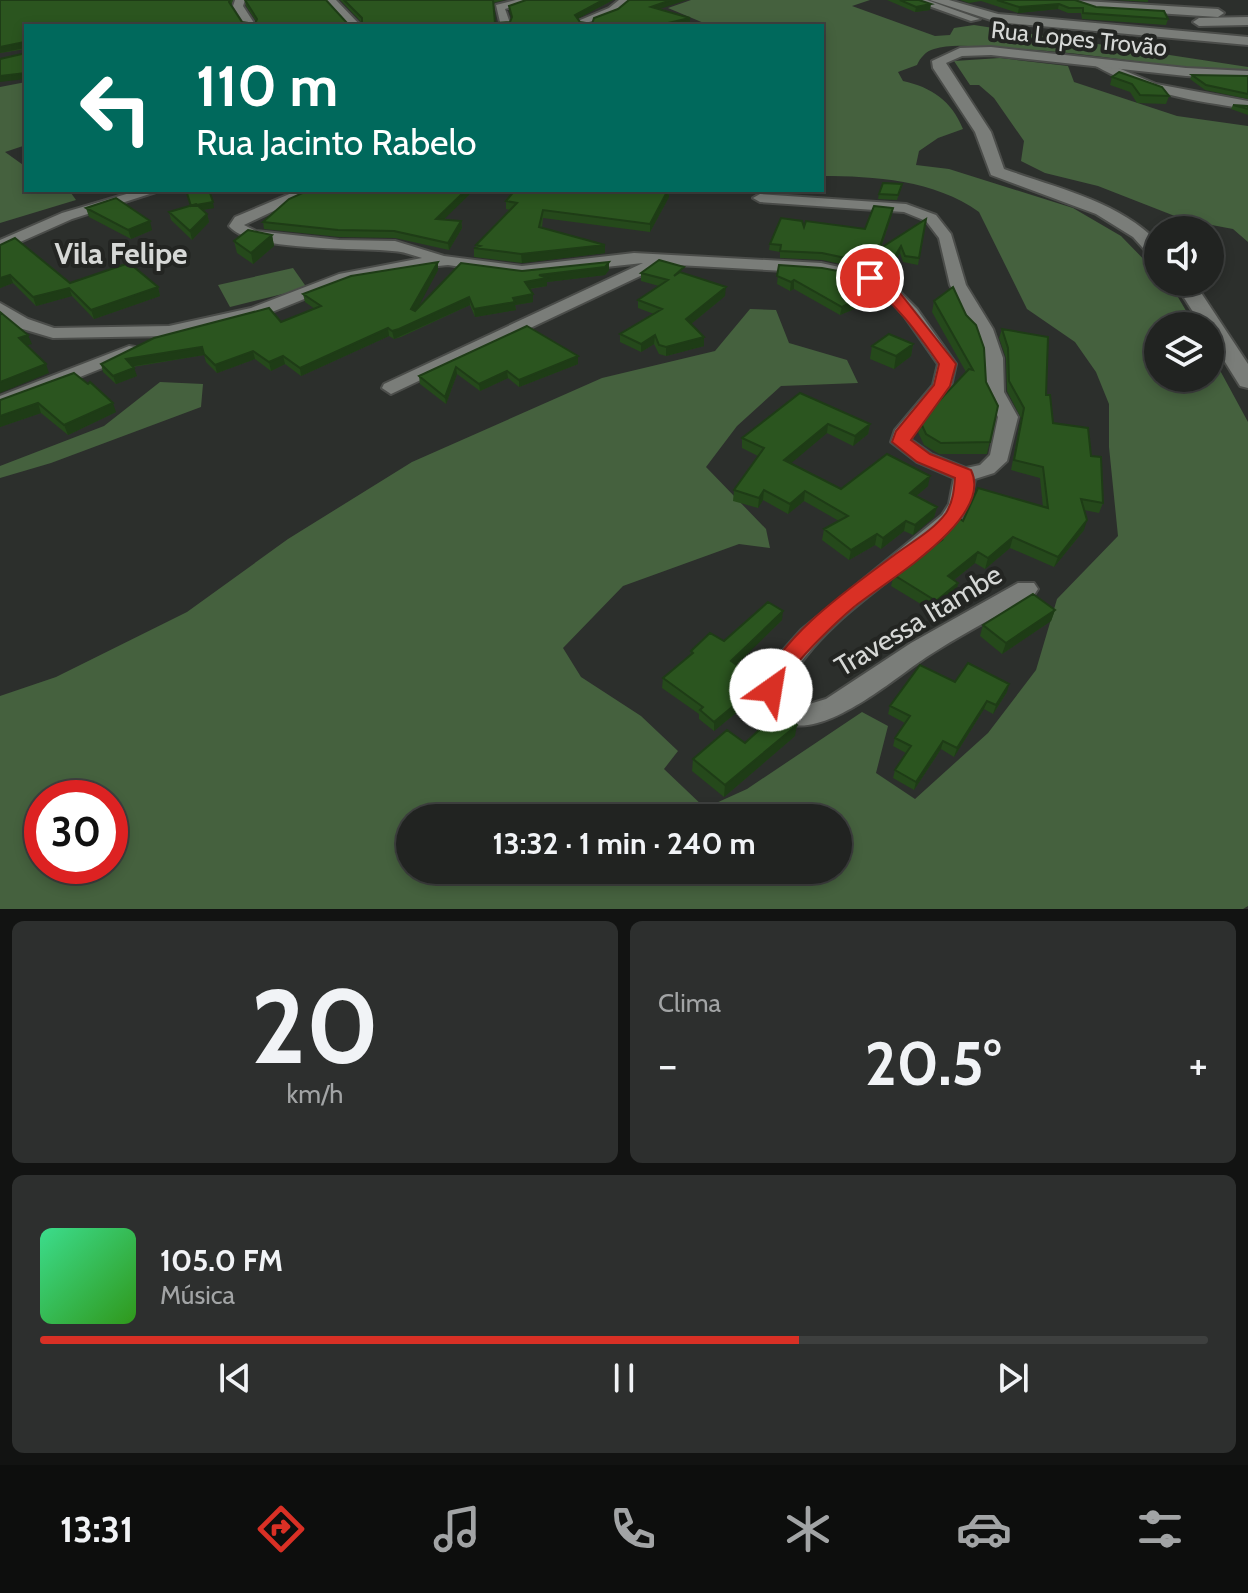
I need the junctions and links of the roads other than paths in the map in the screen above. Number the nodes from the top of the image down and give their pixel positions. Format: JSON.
{"nodes":[{"id":1,"x":240,"y":0,"type":"edge"},
{"id":2,"x":330,"y":0,"type":"edge"},
{"id":3,"x":528,"y":0,"type":"edge"},
{"id":4,"x":625,"y":0,"type":"edge"},
{"id":5,"x":917,"y":0,"type":"edge"},
{"id":6,"x":936,"y":0,"type":"edge"},
{"id":7,"x":963,"y":0,"type":"edge"},
{"id":8,"x":1073,"y":0,"type":"edge"},
{"id":9,"x":1248,"y":10,"type":"edge"},
{"id":10,"x":975,"y":19,"type":"dead end"},
{"id":11,"x":1248,"y":21,"type":"edge"},
{"id":12,"x":250,"y":24,"type":"edge"},
{"id":13,"x":354,"y":24,"type":"edge"},
{"id":14,"x":504,"y":24,"type":"edge"},
{"id":15,"x":585,"y":24,"type":"edge"},
{"id":16,"x":1248,"y":41,"type":"edge"},
{"id":17,"x":1098,"y":63,"type":"junction"},
{"id":18,"x":1248,"y":75,"type":"edge"},
{"id":19,"x":1248,"y":105,"type":"edge"},
{"id":20,"x":148,"y":192,"type":"edge"},
{"id":21,"x":306,"y":192,"type":"edge"},
{"id":22,"x":760,"y":198,"type":"dead end"},
{"id":23,"x":1144,"y":238,"type":"edge"},
{"id":24,"x":0,"y":246,"type":"edge"},
{"id":25,"x":655,"y":259,"type":"junction"},
{"id":26,"x":448,"y":260,"type":"junction"},
{"id":27,"x":1193,"y":296,"type":"edge"},
{"id":28,"x":0,"y":308,"type":"edge"},
{"id":29,"x":169,"y":331,"type":"junction"},
{"id":30,"x":1248,"y":381,"type":"edge"},
{"id":31,"x":391,"y":388,"type":"dead end"},
{"id":32,"x":0,"y":403,"type":"edge"},
{"id":33,"x":965,"y":475,"type":"junction"},
{"id":34,"x":1026,"y":589,"type":"dead end"}],
"edges":[{"from":1,"to":12,"type":"street"},
{"from":2,"to":13,"type":"street"},
{"from":3,"to":14,"type":"street"},
{"from":4,"to":15,"type":"street"},
{"from":5,"to":10,"type":"street"},
{"from":6,"to":16,"type":"main road","name":"Rua Lopes Trovão"},
{"from":7,"to":11,"type":"main road","name":"Rua Lopes Trovão"},
{"from":8,"to":9,"type":"main road","name":"Rua Lopes Trovão"},
{"from":17,"to":18,"type":"main road","name":"Rua Lopes Trovão"},
{"from":17,"to":19,"type":"street"},
{"from":17,"to":23,"type":"main road","name":"Rua Lopes Trovão"},
{"from":20,"to":24,"type":"street"},
{"from":21,"to":26,"type":"street"},
{"from":22,"to":33,"type":"street"},
{"from":25,"to":26,"type":"street"},
{"from":25,"to":31,"type":"street"},
{"from":25,"to":33,"type":"street"},
{"from":26,"to":29,"type":"street"},
{"from":27,"to":30,"type":"main road"},
{"from":28,"to":29,"type":"street"},
{"from":29,"to":32,"type":"street"},
{"from":33,"to":34,"type":"street","name":"Travessa Itambe"}]}
